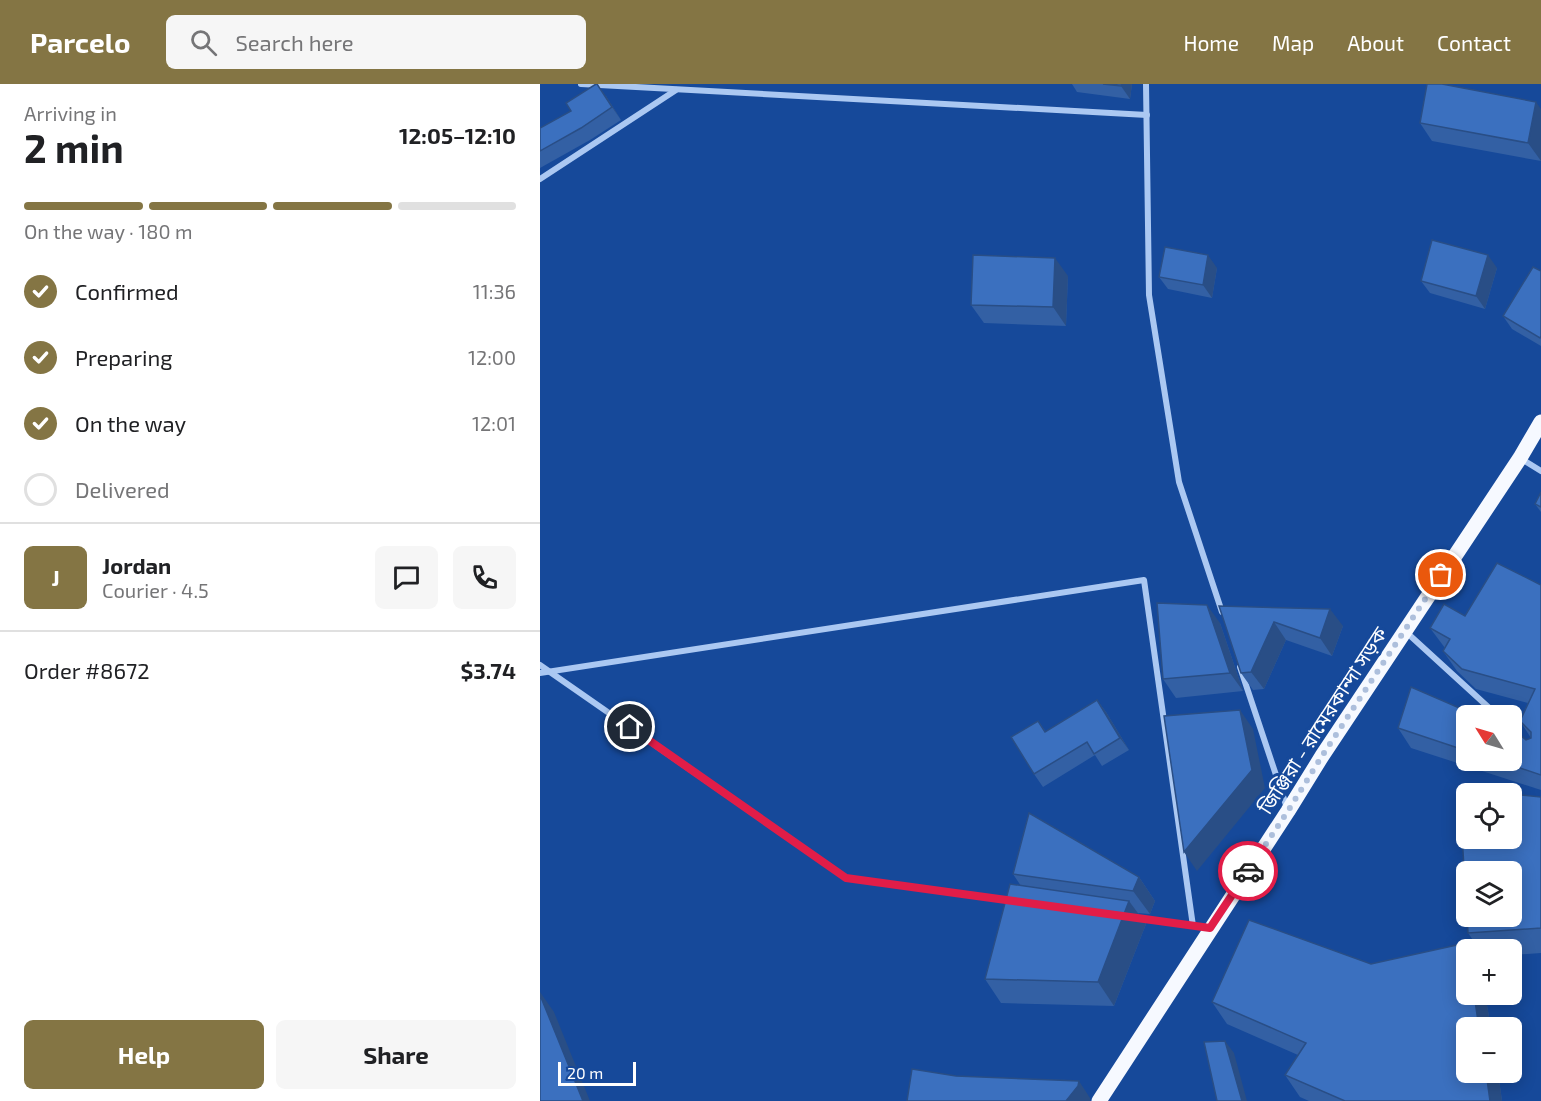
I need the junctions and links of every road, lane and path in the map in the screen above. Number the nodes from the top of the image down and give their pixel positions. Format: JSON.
{"nodes":[{"id":1,"x":582,"y":84,"type":"edge"},
{"id":2,"x":1146,"y":84,"type":"edge"},
{"id":3,"x":677,"y":90,"type":"junction"},
{"id":4,"x":1147,"y":115,"type":"junction"},
{"id":5,"x":540,"y":179,"type":"edge"},
{"id":6,"x":1541,"y":422,"type":"edge"},
{"id":7,"x":1520,"y":458,"type":"junction"},
{"id":8,"x":1541,"y":471,"type":"edge"},
{"id":9,"x":1224,"y":618,"type":"edge"},
{"id":10,"x":1404,"y":631,"type":"junction"},
{"id":11,"x":1239,"y":664,"type":"edge"},
{"id":12,"x":540,"y":665,"type":"edge"},
{"id":13,"x":551,"y":673,"type":"junction"},
{"id":14,"x":540,"y":674,"type":"edge"},
{"id":15,"x":1486,"y":705,"type":"edge"},
{"id":16,"x":1288,"y":811,"type":"junction"},
{"id":17,"x":1019,"y":902,"type":"edge"},
{"id":18,"x":1124,"y":916,"type":"edge"},
{"id":19,"x":1193,"y":926,"type":"junction"},
{"id":20,"x":1210,"y":928,"type":"junction"},
{"id":21,"x":1099,"y":1101,"type":"edge"}],
"edges":[{"from":1,"to":3,"type":"street"},
{"from":2,"to":4,"type":"street"},
{"from":3,"to":4,"type":"street"},
{"from":3,"to":5,"type":"street"},
{"from":4,"to":9,"type":"street"},
{"from":6,"to":7,"type":"main road","name":"জিঞ্জিরা - রামেরকান্দা সড়ক"},
{"from":7,"to":8,"type":"street"},
{"from":7,"to":10,"type":"main road","name":"জিঞ্জিরা - রামেরকান্দা সড়ক"},
{"from":10,"to":15,"type":"street"},
{"from":10,"to":16,"type":"main road","name":"জিঞ্জিরা - রামেরকান্দা সড়ক"},
{"from":11,"to":16,"type":"street"},
{"from":12,"to":13,"type":"street"},
{"from":13,"to":14,"type":"street"},
{"from":13,"to":17,"type":"street"},
{"from":13,"to":19,"type":"street"},
{"from":16,"to":20,"type":"main road","name":"জিঞ্জিরা - রামেরকান্দা সড়ক"},
{"from":18,"to":19,"type":"street"},
{"from":19,"to":20,"type":"street"},
{"from":20,"to":21,"type":"main road","name":"জিঞ্জিরা - রামেরকান্দা সড়ক"}]}
